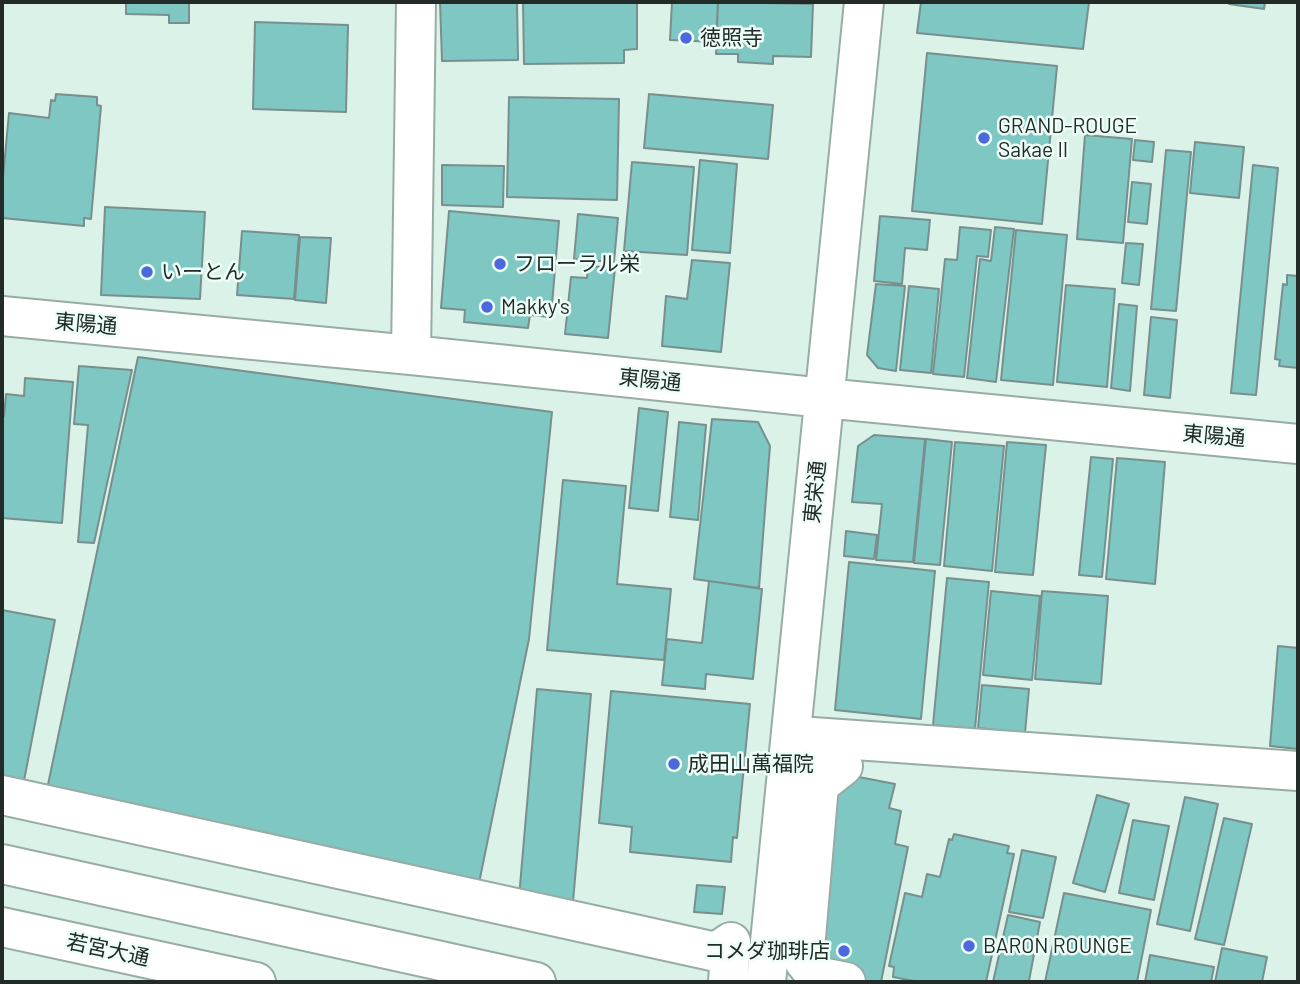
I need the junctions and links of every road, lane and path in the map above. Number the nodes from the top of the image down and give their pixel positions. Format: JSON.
{"nodes":[{"id":1,"x":416,"y":2,"type":"edge"},
{"id":2,"x":864,"y":2,"type":"edge"},
{"id":3,"x":2,"y":316,"type":"edge"},
{"id":4,"x":411,"y":355,"type":"junction"},
{"id":5,"x":824,"y":398,"type":"junction"},
{"id":6,"x":1298,"y":444,"type":"edge"},
{"id":7,"x":791,"y":736,"type":"junction"},
{"id":8,"x":1298,"y":771,"type":"edge"},
{"id":9,"x":2,"y":795,"type":"edge"},
{"id":10,"x":2,"y":864,"type":"edge"},
{"id":11,"x":2,"y":927,"type":"edge"},
{"id":12,"x":256,"y":982,"type":"edge"},
{"id":13,"x":536,"y":982,"type":"edge"},
{"id":14,"x":728,"y":982,"type":"edge"},
{"id":15,"x":766,"y":982,"type":"edge"},
{"id":16,"x":782,"y":982,"type":"edge"},
{"id":17,"x":846,"y":982,"type":"edge"}],
"edges":[{"from":1,"to":4,"type":"street"},
{"from":2,"to":5,"type":"street","name":"東栄通"},
{"from":3,"to":4,"type":"street","name":"東陽通"},
{"from":4,"to":5,"type":"street","name":"東陽通"},
{"from":5,"to":6,"type":"street","name":"東陽通"},
{"from":5,"to":7,"type":"street","name":"東栄通"},
{"from":7,"to":8,"type":"street"},
{"from":7,"to":15,"type":"street","name":"東栄通"},
{"from":9,"to":14,"type":"street"},
{"from":10,"to":13,"type":"street"},
{"from":11,"to":12,"type":"street","name":"若宮大通"},
{"from":16,"to":17,"type":"street"}]}
